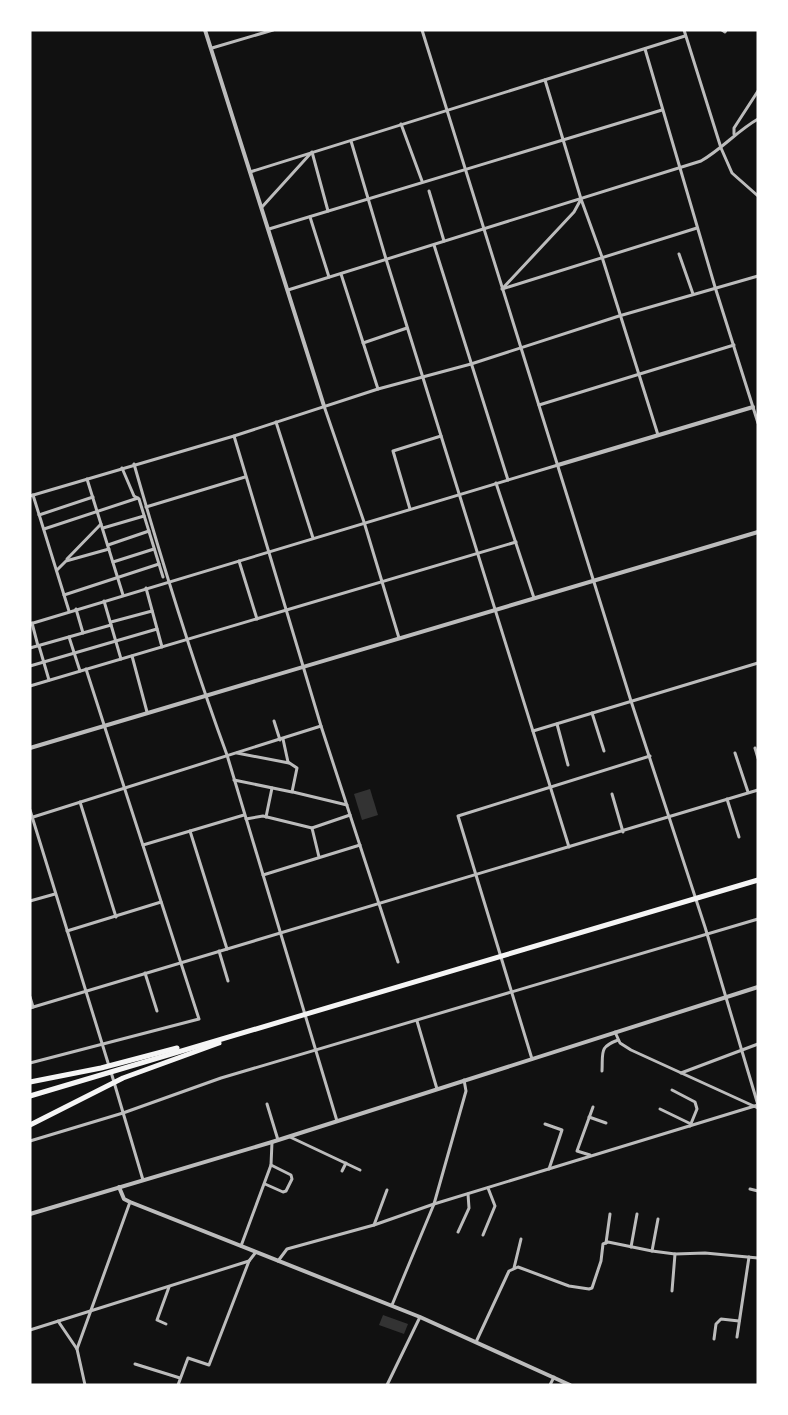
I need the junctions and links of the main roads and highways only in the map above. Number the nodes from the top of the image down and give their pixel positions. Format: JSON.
{"nodes":[{"id":1,"x":758,"y":880,"type":"edge"},
{"id":2,"x":274,"y":1023,"type":"junction"},
{"id":3,"x":30,"y":1082,"type":"edge"},
{"id":4,"x":30,"y":1096,"type":"edge"},
{"id":5,"x":30,"y":1125,"type":"edge"}],
"edges":[{"from":1,"to":2,"type":"highway"},
{"from":2,"to":3,"type":"highway"},
{"from":2,"to":4,"type":"highway"},
{"from":2,"to":5,"type":"highway"}]}
